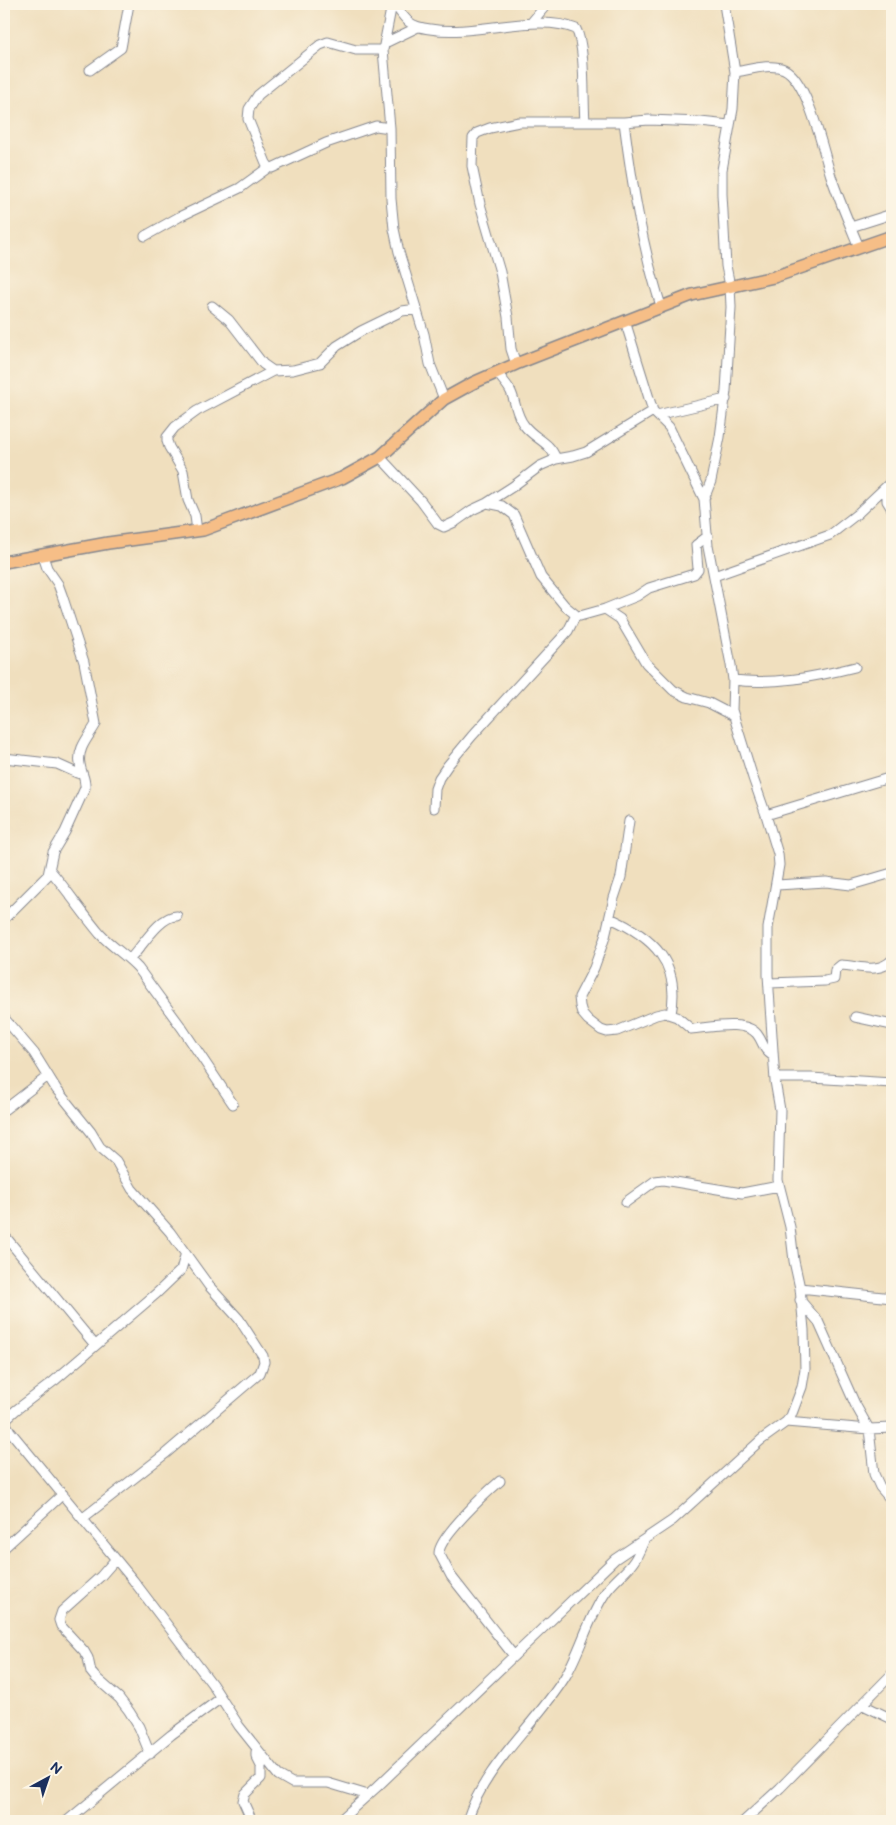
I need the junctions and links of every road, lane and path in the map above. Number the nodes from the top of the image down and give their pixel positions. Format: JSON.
{"nodes":[{"id":1,"x":130,"y":4,"type":"edge"},
{"id":2,"x":393,"y":4,"type":"edge"},
{"id":3,"x":547,"y":4,"type":"edge"},
{"id":4,"x":724,"y":4,"type":"edge"},
{"id":5,"x":531,"y":23,"type":"junction"},
{"id":6,"x":418,"y":27,"type":"junction"},
{"id":7,"x":384,"y":46,"type":"junction"},
{"id":8,"x":90,"y":70,"type":"dead end"},
{"id":9,"x":735,"y":72,"type":"junction"},
{"id":10,"x":584,"y":122,"type":"junction"},
{"id":11,"x":624,"y":122,"type":"junction"},
{"id":12,"x":729,"y":125,"type":"junction"},
{"id":13,"x":390,"y":128,"type":"junction"},
{"id":14,"x":269,"y":167,"type":"junction"},
{"id":15,"x":892,"y":214,"type":"edge"},
{"id":16,"x":851,"y":227,"type":"junction"},
{"id":17,"x":145,"y":236,"type":"dead end"},
{"id":18,"x":892,"y":236,"type":"edge"},
{"id":19,"x":859,"y":247,"type":"junction"},
{"id":20,"x":730,"y":286,"type":"junction"},
{"id":21,"x":212,"y":306,"type":"dead end"},
{"id":22,"x":661,"y":306,"type":"junction"},
{"id":23,"x":417,"y":309,"type":"junction"},
{"id":24,"x":625,"y":320,"type":"junction"},
{"id":25,"x":516,"y":364,"type":"junction"},
{"id":26,"x":273,"y":371,"type":"junction"},
{"id":27,"x":497,"y":372,"type":"junction"},
{"id":28,"x":444,"y":399,"type":"junction"},
{"id":29,"x":726,"y":399,"type":"junction"},
{"id":30,"x":655,"y":413,"type":"junction"},
{"id":31,"x":380,"y":457,"type":"junction"},
{"id":32,"x":556,"y":458,"type":"junction"},
{"id":33,"x":889,"y":484,"type":"edge"},
{"id":34,"x":704,"y":499,"type":"junction"},
{"id":35,"x":487,"y":503,"type":"junction"},
{"id":36,"x":892,"y":509,"type":"edge"},
{"id":37,"x":197,"y":531,"type":"junction"},
{"id":38,"x":708,"y":536,"type":"junction"},
{"id":39,"x":42,"y":556,"type":"junction"},
{"id":40,"x":4,"y":562,"type":"edge"},
{"id":41,"x":714,"y":576,"type":"junction"},
{"id":42,"x":604,"y":609,"type":"junction"},
{"id":43,"x":576,"y":615,"type":"junction"},
{"id":44,"x":855,"y":667,"type":"dead end"},
{"id":45,"x":733,"y":680,"type":"junction"},
{"id":46,"x":734,"y":716,"type":"junction"},
{"id":47,"x":4,"y":758,"type":"edge"},
{"id":48,"x":82,"y":774,"type":"junction"},
{"id":49,"x":892,"y":776,"type":"edge"},
{"id":50,"x":434,"y":808,"type":"dead end"},
{"id":51,"x":766,"y":814,"type":"junction"},
{"id":52,"x":629,"y":821,"type":"dead end"},
{"id":53,"x":50,"y":870,"type":"junction"},
{"id":54,"x":892,"y":873,"type":"edge"},
{"id":55,"x":777,"y":885,"type":"junction"},
{"id":56,"x":177,"y":916,"type":"dead end"},
{"id":57,"x":610,"y":918,"type":"junction"},
{"id":58,"x":4,"y":919,"type":"edge"},
{"id":59,"x":130,"y":959,"type":"junction"},
{"id":60,"x":892,"y":960,"type":"edge"},
{"id":61,"x":769,"y":983,"type":"junction"},
{"id":62,"x":671,"y":1014,"type":"junction"},
{"id":63,"x":855,"y":1017,"type":"dead end"},
{"id":64,"x":4,"y":1018,"type":"edge"},
{"id":65,"x":892,"y":1025,"type":"edge"},
{"id":66,"x":773,"y":1056,"type":"junction"},
{"id":67,"x":48,"y":1076,"type":"junction"},
{"id":68,"x":775,"y":1078,"type":"junction"},
{"id":69,"x":892,"y":1083,"type":"edge"},
{"id":70,"x":232,"y":1104,"type":"dead end"},
{"id":71,"x":4,"y":1110,"type":"edge"},
{"id":72,"x":780,"y":1186,"type":"junction"},
{"id":73,"x":626,"y":1202,"type":"dead end"},
{"id":74,"x":4,"y":1235,"type":"edge"},
{"id":75,"x":185,"y":1256,"type":"junction"},
{"id":76,"x":800,"y":1288,"type":"junction"},
{"id":77,"x":892,"y":1298,"type":"edge"},
{"id":78,"x":800,"y":1300,"type":"junction"},
{"id":79,"x":95,"y":1345,"type":"junction"},
{"id":80,"x":5,"y":1420,"type":"edge"},
{"id":81,"x":786,"y":1422,"type":"junction"},
{"id":82,"x":892,"y":1428,"type":"edge"},
{"id":83,"x":870,"y":1429,"type":"junction"},
{"id":84,"x":500,"y":1482,"type":"dead end"},
{"id":85,"x":63,"y":1494,"type":"junction"},
{"id":86,"x":892,"y":1501,"type":"edge"},
{"id":87,"x":83,"y":1518,"type":"junction"},
{"id":88,"x":644,"y":1540,"type":"junction"},
{"id":89,"x":4,"y":1548,"type":"edge"},
{"id":90,"x":116,"y":1560,"type":"junction"},
{"id":91,"x":514,"y":1656,"type":"junction"},
{"id":92,"x":892,"y":1674,"type":"edge"},
{"id":93,"x":221,"y":1698,"type":"junction"},
{"id":94,"x":863,"y":1705,"type":"junction"},
{"id":95,"x":892,"y":1719,"type":"edge"},
{"id":96,"x":257,"y":1749,"type":"junction"},
{"id":97,"x":150,"y":1754,"type":"junction"},
{"id":98,"x":368,"y":1795,"type":"junction"},
{"id":99,"x":67,"y":1821,"type":"edge"},
{"id":100,"x":252,"y":1821,"type":"edge"},
{"id":101,"x":339,"y":1821,"type":"edge"},
{"id":102,"x":467,"y":1821,"type":"edge"},
{"id":103,"x":744,"y":1821,"type":"edge"}],
"edges":[{"from":1,"to":8,"type":"street"},
{"from":2,"to":6,"type":"street"},
{"from":2,"to":7,"type":"street"},
{"from":3,"to":5,"type":"street"},
{"from":4,"to":9,"type":"street"},
{"from":5,"to":6,"type":"street"},
{"from":5,"to":10,"type":"street"},
{"from":6,"to":7,"type":"street"},
{"from":7,"to":13,"type":"street"},
{"from":7,"to":14,"type":"street"},
{"from":9,"to":12,"type":"street"},
{"from":9,"to":16,"type":"street"},
{"from":10,"to":11,"type":"street"},
{"from":10,"to":25,"type":"street"},
{"from":11,"to":12,"type":"street"},
{"from":11,"to":22,"type":"street"},
{"from":12,"to":20,"type":"street"},
{"from":13,"to":14,"type":"street"},
{"from":13,"to":23,"type":"street"},
{"from":14,"to":17,"type":"street"},
{"from":15,"to":16,"type":"street"},
{"from":16,"to":19,"type":"street"},
{"from":18,"to":19,"type":"main road"},
{"from":19,"to":20,"type":"main road"},
{"from":20,"to":22,"type":"main road"},
{"from":20,"to":29,"type":"street"},
{"from":21,"to":26,"type":"street"},
{"from":22,"to":24,"type":"main road"},
{"from":23,"to":26,"type":"street"},
{"from":23,"to":28,"type":"street"},
{"from":24,"to":25,"type":"main road"},
{"from":24,"to":30,"type":"street"},
{"from":25,"to":27,"type":"main road"},
{"from":26,"to":37,"type":"street"},
{"from":27,"to":28,"type":"main road"},
{"from":27,"to":32,"type":"street"},
{"from":28,"to":31,"type":"main road"},
{"from":29,"to":30,"type":"street"},
{"from":29,"to":34,"type":"street"},
{"from":30,"to":32,"type":"street"},
{"from":30,"to":34,"type":"street"},
{"from":31,"to":35,"type":"street"},
{"from":31,"to":37,"type":"main road"},
{"from":32,"to":35,"type":"street"},
{"from":33,"to":36,"type":"street"},
{"from":33,"to":41,"type":"street"},
{"from":34,"to":38,"type":"street"},
{"from":35,"to":43,"type":"street"},
{"from":37,"to":39,"type":"main road"},
{"from":38,"to":41,"type":"street"},
{"from":38,"to":42,"type":"street"},
{"from":39,"to":40,"type":"main road"},
{"from":39,"to":48,"type":"street"},
{"from":41,"to":45,"type":"street"},
{"from":42,"to":43,"type":"street"},
{"from":42,"to":46,"type":"street"},
{"from":43,"to":50,"type":"street"},
{"from":44,"to":45,"type":"street"},
{"from":45,"to":46,"type":"street"},
{"from":46,"to":51,"type":"street"},
{"from":47,"to":48,"type":"street"},
{"from":48,"to":53,"type":"street"},
{"from":49,"to":51,"type":"street"},
{"from":51,"to":55,"type":"street"},
{"from":52,"to":57,"type":"street"},
{"from":53,"to":58,"type":"street"},
{"from":53,"to":59,"type":"street"},
{"from":54,"to":55,"type":"street"},
{"from":55,"to":61,"type":"street"},
{"from":56,"to":59,"type":"street"},
{"from":57,"to":62,"type":"street"},
{"from":57,"to":62,"type":"street"},
{"from":59,"to":70,"type":"street"},
{"from":60,"to":61,"type":"street"},
{"from":61,"to":66,"type":"street"},
{"from":62,"to":66,"type":"street"},
{"from":63,"to":65,"type":"street"},
{"from":64,"to":67,"type":"street"},
{"from":66,"to":68,"type":"street"},
{"from":67,"to":71,"type":"street"},
{"from":67,"to":75,"type":"street"},
{"from":68,"to":69,"type":"street"},
{"from":68,"to":72,"type":"street"},
{"from":72,"to":73,"type":"street"},
{"from":72,"to":76,"type":"street"},
{"from":74,"to":79,"type":"street"},
{"from":75,"to":79,"type":"street"},
{"from":75,"to":87,"type":"street"},
{"from":76,"to":77,"type":"street"},
{"from":76,"to":78,"type":"street"},
{"from":78,"to":81,"type":"street"},
{"from":78,"to":83,"type":"street"},
{"from":79,"to":80,"type":"street"},
{"from":80,"to":85,"type":"street"},
{"from":81,"to":83,"type":"street"},
{"from":81,"to":88,"type":"street"},
{"from":82,"to":83,"type":"street"},
{"from":83,"to":86,"type":"street"},
{"from":84,"to":91,"type":"street"},
{"from":85,"to":87,"type":"street"},
{"from":85,"to":89,"type":"street"},
{"from":87,"to":90,"type":"street"},
{"from":88,"to":91,"type":"street"},
{"from":88,"to":102,"type":"street"},
{"from":90,"to":93,"type":"street"},
{"from":90,"to":97,"type":"street"},
{"from":91,"to":98,"type":"street"},
{"from":92,"to":94,"type":"street"},
{"from":93,"to":96,"type":"street"},
{"from":93,"to":97,"type":"street"},
{"from":94,"to":95,"type":"street"},
{"from":94,"to":103,"type":"street"},
{"from":96,"to":98,"type":"street"},
{"from":96,"to":100,"type":"street"},
{"from":97,"to":99,"type":"street"},
{"from":98,"to":101,"type":"street"}]}
